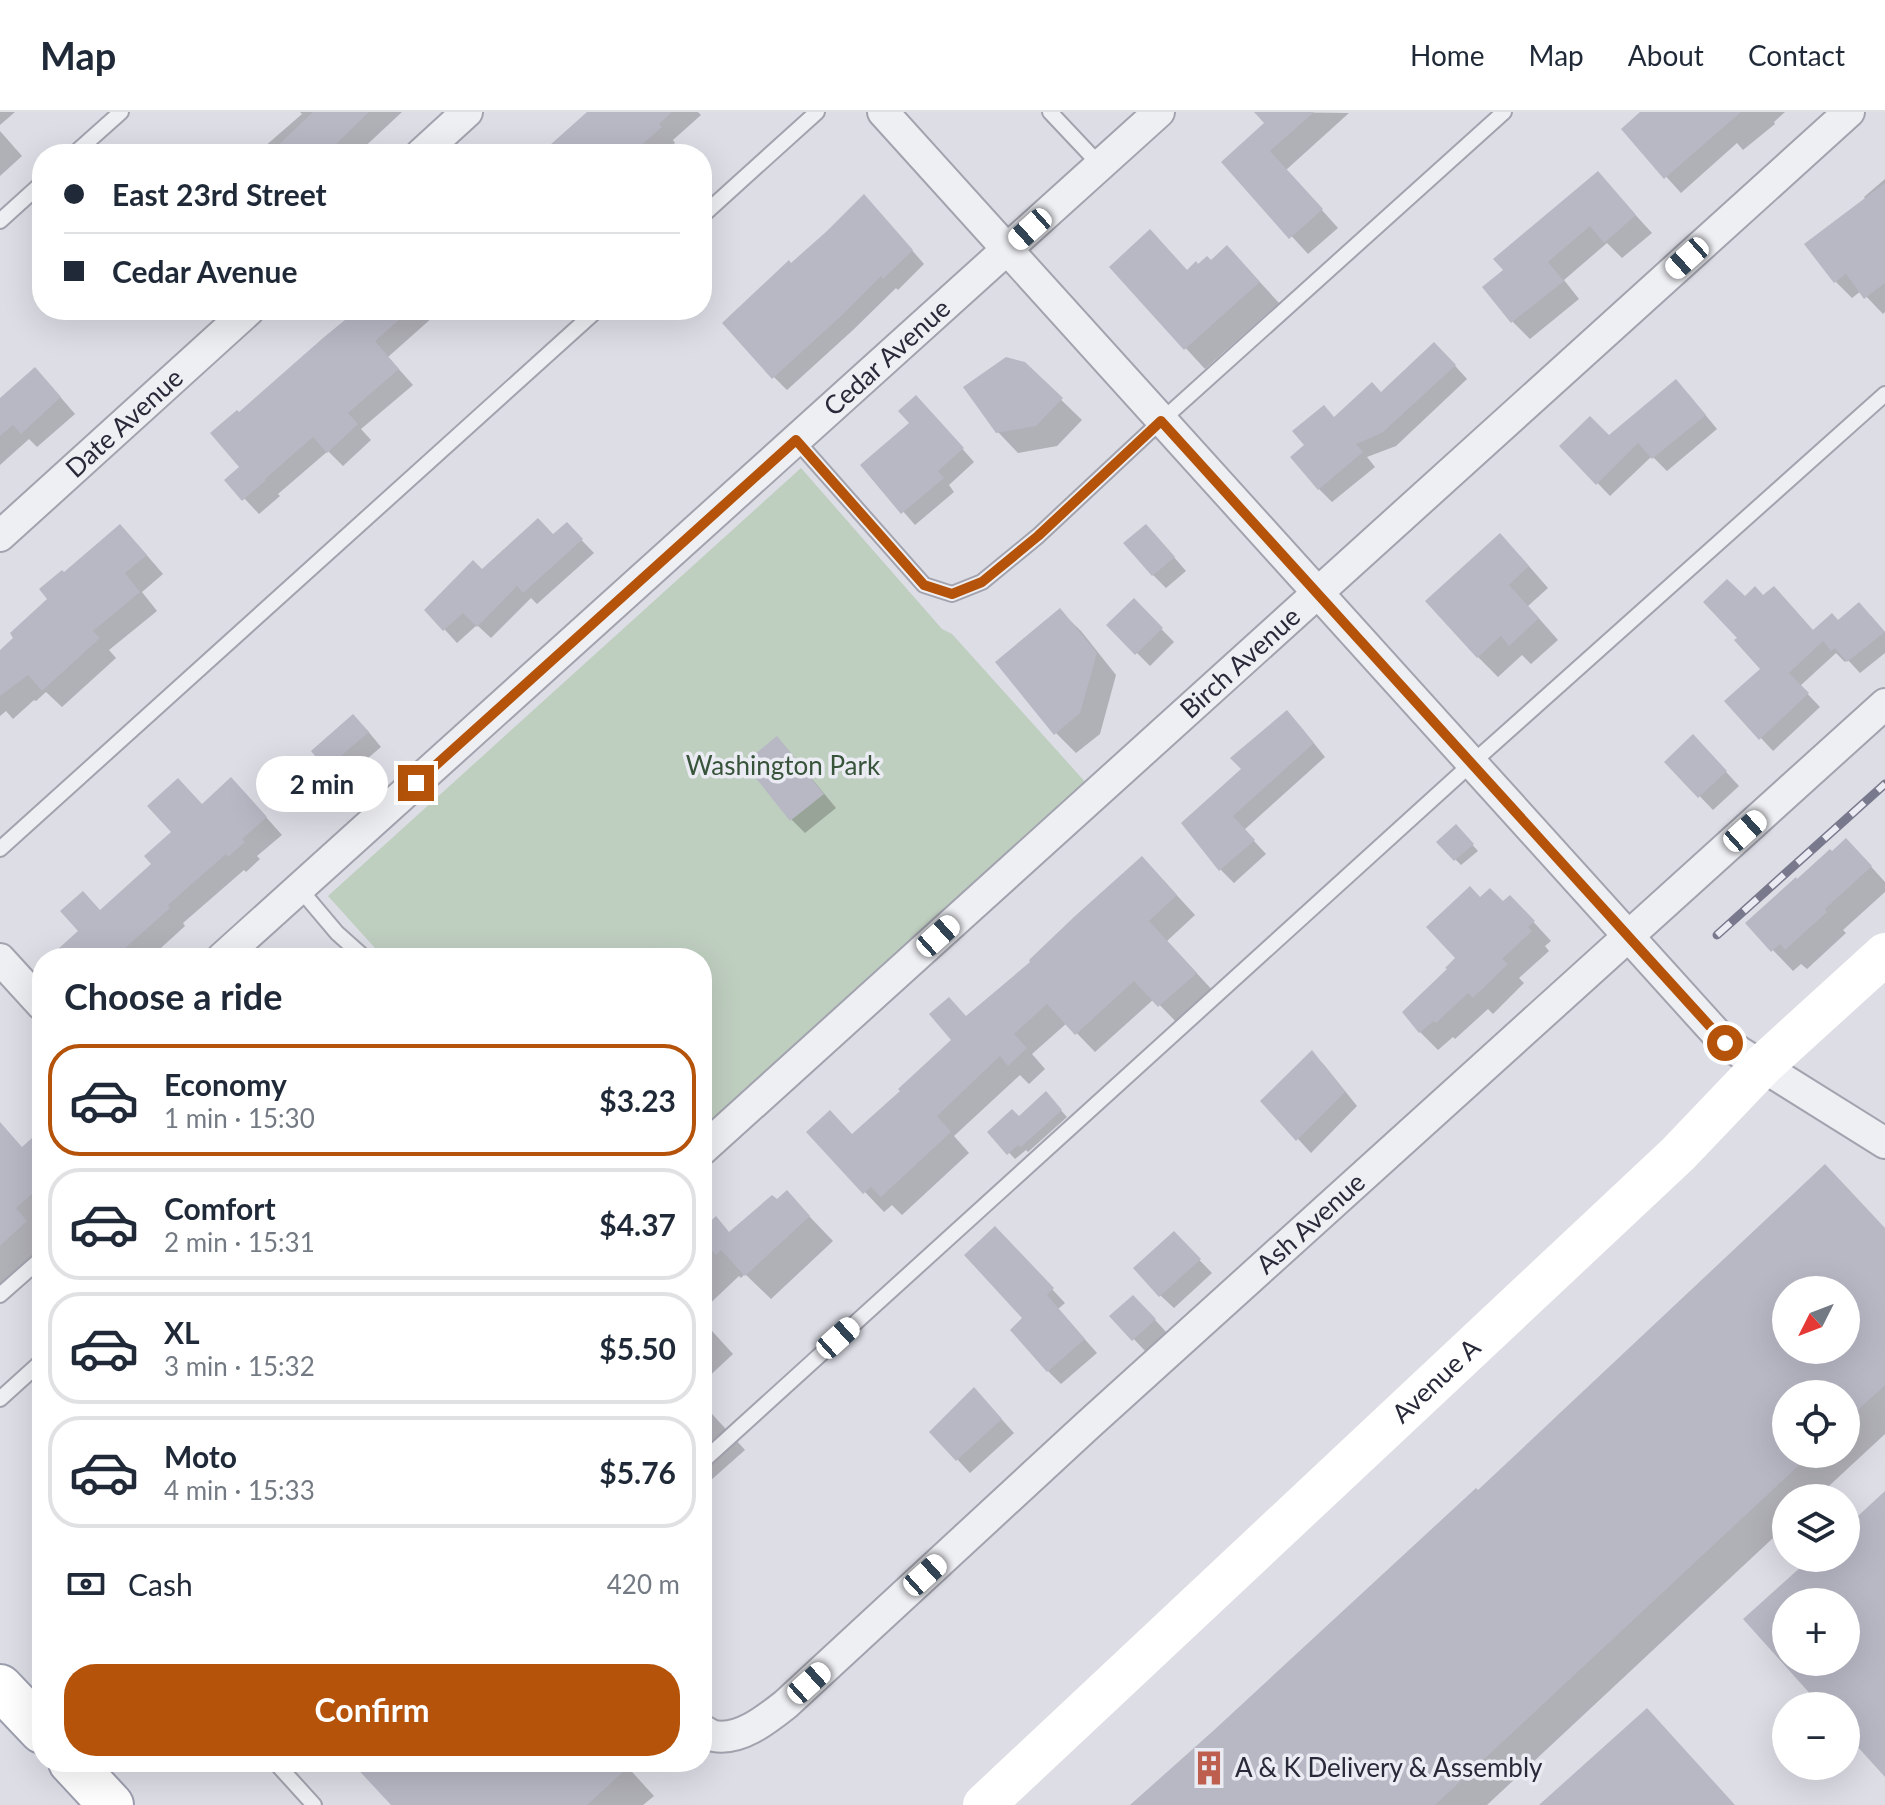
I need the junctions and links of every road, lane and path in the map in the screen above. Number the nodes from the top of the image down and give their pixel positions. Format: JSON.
{"nodes":[{"id":1,"x":121,"y":112,"type":"edge"},
{"id":2,"x":467,"y":112,"type":"edge"},
{"id":3,"x":817,"y":112,"type":"edge"},
{"id":4,"x":883,"y":112,"type":"edge"},
{"id":5,"x":1159,"y":112,"type":"edge"},
{"id":6,"x":1504,"y":112,"type":"edge"},
{"id":7,"x":1849,"y":112,"type":"edge"},
{"id":8,"x":1052,"y":113,"type":"edge"},
{"id":9,"x":85,"y":144,"type":"edge"},
{"id":10,"x":432,"y":144,"type":"edge"},
{"id":11,"x":1100,"y":165,"type":"junction"},
{"id":12,"x":32,"y":192,"type":"edge"},
{"id":13,"x":712,"y":207,"type":"edge"},
{"id":14,"x":0,"y":221,"type":"edge"},
{"id":15,"x":1007,"y":250,"type":"junction"},
{"id":16,"x":238,"y":320,"type":"edge"},
{"id":17,"x":586,"y":320,"type":"edge"},
{"id":18,"x":1885,"y":394,"type":"edge"},
{"id":19,"x":1161,"y":421,"type":"junction"},
{"id":20,"x":796,"y":440,"type":"junction"},
{"id":21,"x":0,"y":536,"type":"edge"},
{"id":22,"x":1317,"y":593,"type":"junction"},
{"id":23,"x":1885,"y":704,"type":"edge"},
{"id":24,"x":1471,"y":764,"type":"junction"},
{"id":25,"x":0,"y":849,"type":"edge"},
{"id":26,"x":299,"y":888,"type":"junction"},
{"id":27,"x":1628,"y":937,"type":"junction"},
{"id":28,"x":233,"y":948,"type":"edge"},
{"id":29,"x":354,"y":948,"type":"edge"},
{"id":30,"x":1885,"y":954,"type":"edge"},
{"id":31,"x":0,"y":959,"type":"edge"},
{"id":32,"x":32,"y":994,"type":"edge"},
{"id":33,"x":1762,"y":1066,"type":"junction"},
{"id":34,"x":712,"y":1141,"type":"edge"},
{"id":35,"x":1885,"y":1143,"type":"edge"},
{"id":36,"x":32,"y":1267,"type":"edge"},
{"id":37,"x":0,"y":1295,"type":"edge"},
{"id":38,"x":32,"y":1370,"type":"edge"},
{"id":39,"x":0,"y":1399,"type":"edge"},
{"id":40,"x":712,"y":1453,"type":"edge"},
{"id":41,"x":0,"y":1687,"type":"edge"},
{"id":42,"x":32,"y":1721,"type":"edge"},
{"id":43,"x":716,"y":1733,"type":"edge"},
{"id":44,"x":80,"y":1772,"type":"edge"},
{"id":45,"x":284,"y":1772,"type":"edge"},
{"id":46,"x":111,"y":1805,"type":"edge"},
{"id":47,"x":314,"y":1805,"type":"edge"},
{"id":48,"x":984,"y":1805,"type":"edge"}],
"edges":[{"from":1,"to":9,"type":"lane"},
{"from":2,"to":10,"type":"street"},
{"from":3,"to":13,"type":"lane"},
{"from":4,"to":15,"type":"street"},
{"from":5,"to":11,"type":"street","name":"Cedar Avenue"},
{"from":6,"to":19,"type":"lane"},
{"from":7,"to":22,"type":"street","name":"Birch Avenue"},
{"from":8,"to":11,"type":"lane"},
{"from":11,"to":15,"type":"street","name":"Cedar Avenue"},
{"from":12,"to":14,"type":"lane"},
{"from":15,"to":19,"type":"street"},
{"from":15,"to":20,"type":"street","name":"Cedar Avenue"},
{"from":16,"to":21,"type":"street","name":"Date Avenue"},
{"from":17,"to":25,"type":"lane"},
{"from":18,"to":24,"type":"lane"},
{"from":19,"to":20,"type":"lane"},
{"from":19,"to":22,"type":"street"},
{"from":20,"to":26,"type":"street","name":"Cedar Avenue"},
{"from":22,"to":24,"type":"street"},
{"from":22,"to":34,"type":"street","name":"Birch Avenue"},
{"from":23,"to":27,"type":"street","name":"Ash Avenue"},
{"from":24,"to":27,"type":"street"},
{"from":24,"to":40,"type":"lane"},
{"from":26,"to":28,"type":"street","name":"Cedar Avenue"},
{"from":26,"to":29,"type":"lane"},
{"from":27,"to":33,"type":"street"},
{"from":27,"to":43,"type":"street","name":"Ash Avenue"},
{"from":30,"to":33,"type":"main road","name":"Avenue A"},
{"from":31,"to":32,"type":"street"},
{"from":33,"to":35,"type":"street"},
{"from":33,"to":48,"type":"main road","name":"Avenue A"},
{"from":36,"to":37,"type":"lane"},
{"from":38,"to":39,"type":"lane"},
{"from":41,"to":42,"type":"main road"},
{"from":44,"to":46,"type":"main road"},
{"from":45,"to":47,"type":"lane"}]}
